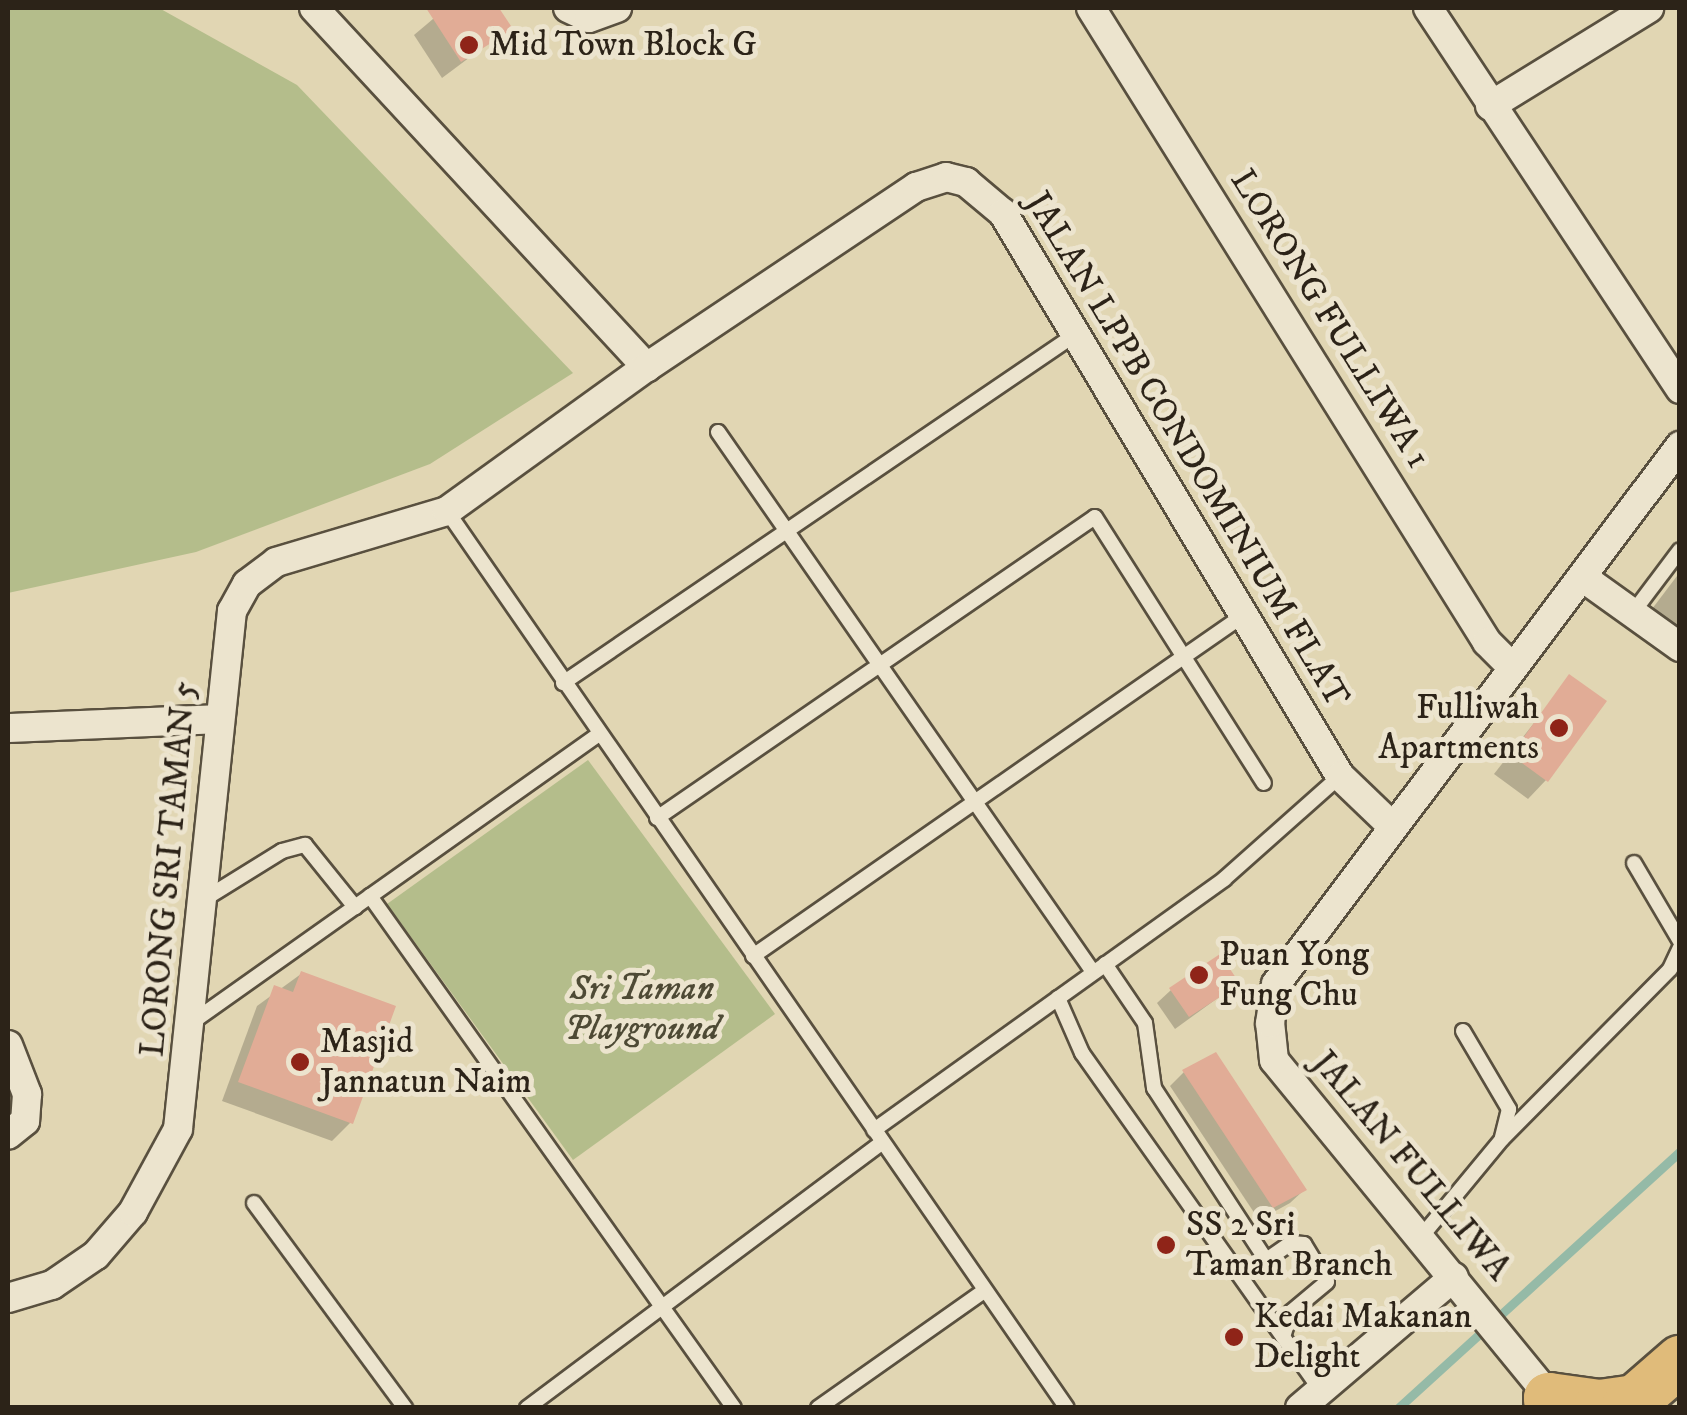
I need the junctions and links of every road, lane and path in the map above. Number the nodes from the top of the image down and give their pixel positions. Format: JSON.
{"nodes":[{"id":1,"x":617,"y":8,"type":"edge"},
{"id":2,"x":1092,"y":8,"type":"edge"},
{"id":3,"x":1428,"y":8,"type":"edge"},
{"id":4,"x":1649,"y":8,"type":"edge"},
{"id":5,"x":331,"y":12,"type":"edge"},
{"id":6,"x":578,"y":13,"type":"edge"},
{"id":7,"x":1490,"y":106,"type":"junction"},
{"id":8,"x":1076,"y":334,"type":"junction"},
{"id":9,"x":646,"y":366,"type":"junction"},
{"id":10,"x":1680,"y":389,"type":"edge"},
{"id":11,"x":718,"y":432,"type":"dead end"},
{"id":12,"x":1680,"y":446,"type":"edge"},
{"id":13,"x":447,"y":511,"type":"junction"},
{"id":14,"x":786,"y":531,"type":"junction"},
{"id":15,"x":1680,"y":550,"type":"edge"},
{"id":16,"x":1584,"y":579,"type":"junction"},
{"id":17,"x":1246,"y":614,"type":"junction"},
{"id":18,"x":1630,"y":616,"type":"junction"},
{"id":19,"x":1680,"y":647,"type":"edge"},
{"id":20,"x":1185,"y":656,"type":"junction"},
{"id":21,"x":879,"y":664,"type":"junction"},
{"id":22,"x":1510,"y":665,"type":"junction"},
{"id":23,"x":563,"y":683,"type":"junction"},
{"id":24,"x":219,"y":719,"type":"junction"},
{"id":25,"x":8,"y":728,"type":"edge"},
{"id":26,"x":598,"y":735,"type":"junction"},
{"id":27,"x":1340,"y":776,"type":"junction"},
{"id":28,"x":1264,"y":784,"type":"dead end"},
{"id":29,"x":974,"y":802,"type":"junction"},
{"id":30,"x":656,"y":818,"type":"junction"},
{"id":31,"x":1391,"y":825,"type":"junction"},
{"id":32,"x":1634,"y":863,"type":"dead end"},
{"id":33,"x":370,"y":896,"type":"junction"},
{"id":34,"x":202,"y":900,"type":"junction"},
{"id":35,"x":355,"y":907,"type":"junction"},
{"id":36,"x":1680,"y":945,"type":"edge"},
{"id":37,"x":753,"y":956,"type":"junction"},
{"id":38,"x":1099,"y":968,"type":"junction"},
{"id":39,"x":1058,"y":998,"type":"junction"},
{"id":40,"x":190,"y":1023,"type":"junction"},
{"id":41,"x":1464,"y":1032,"type":"dead end"},
{"id":42,"x":8,"y":1046,"type":"edge"},
{"id":43,"x":8,"y":1135,"type":"edge"},
{"id":44,"x":878,"y":1136,"type":"junction"},
{"id":45,"x":1502,"y":1138,"type":"junction"},
{"id":46,"x":254,"y":1203,"type":"dead end"},
{"id":47,"x":1421,"y":1236,"type":"junction"},
{"id":48,"x":1266,"y":1260,"type":"junction"},
{"id":49,"x":1242,"y":1277,"type":"junction"},
{"id":50,"x":1454,"y":1277,"type":"junction"},
{"id":51,"x":986,"y":1290,"type":"junction"},
{"id":52,"x":8,"y":1298,"type":"edge"},
{"id":53,"x":664,"y":1310,"type":"junction"},
{"id":54,"x":1283,"y":1337,"type":"junction"},
{"id":55,"x":1680,"y":1361,"type":"edge"},
{"id":56,"x":1309,"y":1398,"type":"edge"},
{"id":57,"x":1552,"y":1404,"type":"edge"},
{"id":58,"x":1630,"y":1404,"type":"edge"},
{"id":59,"x":405,"y":1408,"type":"edge"},
{"id":60,"x":527,"y":1408,"type":"edge"},
{"id":61,"x":734,"y":1408,"type":"edge"},
{"id":62,"x":818,"y":1408,"type":"edge"},
{"id":63,"x":1067,"y":1408,"type":"edge"}],
"edges":[{"from":1,"to":6,"type":"street"},
{"from":2,"to":22,"type":"street","name":"LORONG FULLIWA 1"},
{"from":3,"to":7,"type":"street"},
{"from":4,"to":7,"type":"street"},
{"from":5,"to":9,"type":"street"},
{"from":7,"to":10,"type":"street"},
{"from":8,"to":9,"type":"street","name":"JALAN LPPB CONDOMINIUM FLAT"},
{"from":8,"to":14,"type":"lane"},
{"from":8,"to":17,"type":"street","name":"JALAN LPPB CONDOMINIUM FLAT"},
{"from":9,"to":13,"type":"street","name":"JALAN LPPB CONDOMINIUM FLAT"},
{"from":11,"to":14,"type":"lane"},
{"from":12,"to":16,"type":"street","name":"JALAN FULLIWA"},
{"from":13,"to":23,"type":"lane"},
{"from":13,"to":24,"type":"street","name":"LORONG SRI TAMAN 5"},
{"from":14,"to":21,"type":"lane"},
{"from":14,"to":23,"type":"lane"},
{"from":15,"to":18,"type":"lane"},
{"from":16,"to":18,"type":"street"},
{"from":16,"to":22,"type":"street","name":"JALAN FULLIWA"},
{"from":17,"to":20,"type":"lane"},
{"from":17,"to":27,"type":"street","name":"JALAN LPPB CONDOMINIUM FLAT"},
{"from":18,"to":19,"type":"street"},
{"from":20,"to":21,"type":"lane"},
{"from":20,"to":28,"type":"lane"},
{"from":20,"to":29,"type":"lane"},
{"from":21,"to":29,"type":"lane"},
{"from":21,"to":30,"type":"lane"},
{"from":22,"to":31,"type":"street","name":"JALAN FULLIWA"},
{"from":23,"to":26,"type":"lane"},
{"from":24,"to":25,"type":"street"},
{"from":24,"to":34,"type":"street","name":"LORONG SRI TAMAN 5"},
{"from":26,"to":30,"type":"lane"},
{"from":26,"to":33,"type":"lane"},
{"from":27,"to":31,"type":"street","name":"JALAN LPPB CONDOMINIUM FLAT"},
{"from":27,"to":38,"type":"lane"},
{"from":29,"to":37,"type":"lane"},
{"from":29,"to":38,"type":"lane"},
{"from":30,"to":37,"type":"lane"},
{"from":31,"to":47,"type":"street","name":"JALAN FULLIWA"},
{"from":32,"to":36,"type":"lane"},
{"from":33,"to":35,"type":"lane"},
{"from":33,"to":53,"type":"lane"},
{"from":34,"to":35,"type":"lane"},
{"from":34,"to":40,"type":"street","name":"LORONG SRI TAMAN 5"},
{"from":35,"to":40,"type":"lane"},
{"from":36,"to":45,"type":"lane"},
{"from":37,"to":44,"type":"lane"},
{"from":38,"to":39,"type":"lane"},
{"from":38,"to":48,"type":"lane"},
{"from":39,"to":44,"type":"lane"},
{"from":39,"to":49,"type":"lane"},
{"from":40,"to":52,"type":"street","name":"LORONG SRI TAMAN 5"},
{"from":41,"to":45,"type":"lane"},
{"from":42,"to":43,"type":"street"},
{"from":44,"to":51,"type":"lane"},
{"from":44,"to":53,"type":"lane"},
{"from":45,"to":47,"type":"lane"},
{"from":46,"to":59,"type":"lane"},
{"from":47,"to":50,"type":"street","name":"JALAN FULLIWA"},
{"from":48,"to":49,"type":"lane"},
{"from":48,"to":54,"type":"lane"},
{"from":49,"to":54,"type":"lane"},
{"from":50,"to":56,"type":"street"},
{"from":50,"to":57,"type":"street","name":"JALAN FULLIWA"},
{"from":51,"to":62,"type":"lane"},
{"from":51,"to":63,"type":"lane"},
{"from":53,"to":60,"type":"lane"},
{"from":53,"to":61,"type":"lane"},
{"from":54,"to":56,"type":"lane"},
{"from":55,"to":58,"type":"highway"},
{"from":57,"to":58,"type":"highway"}]}
